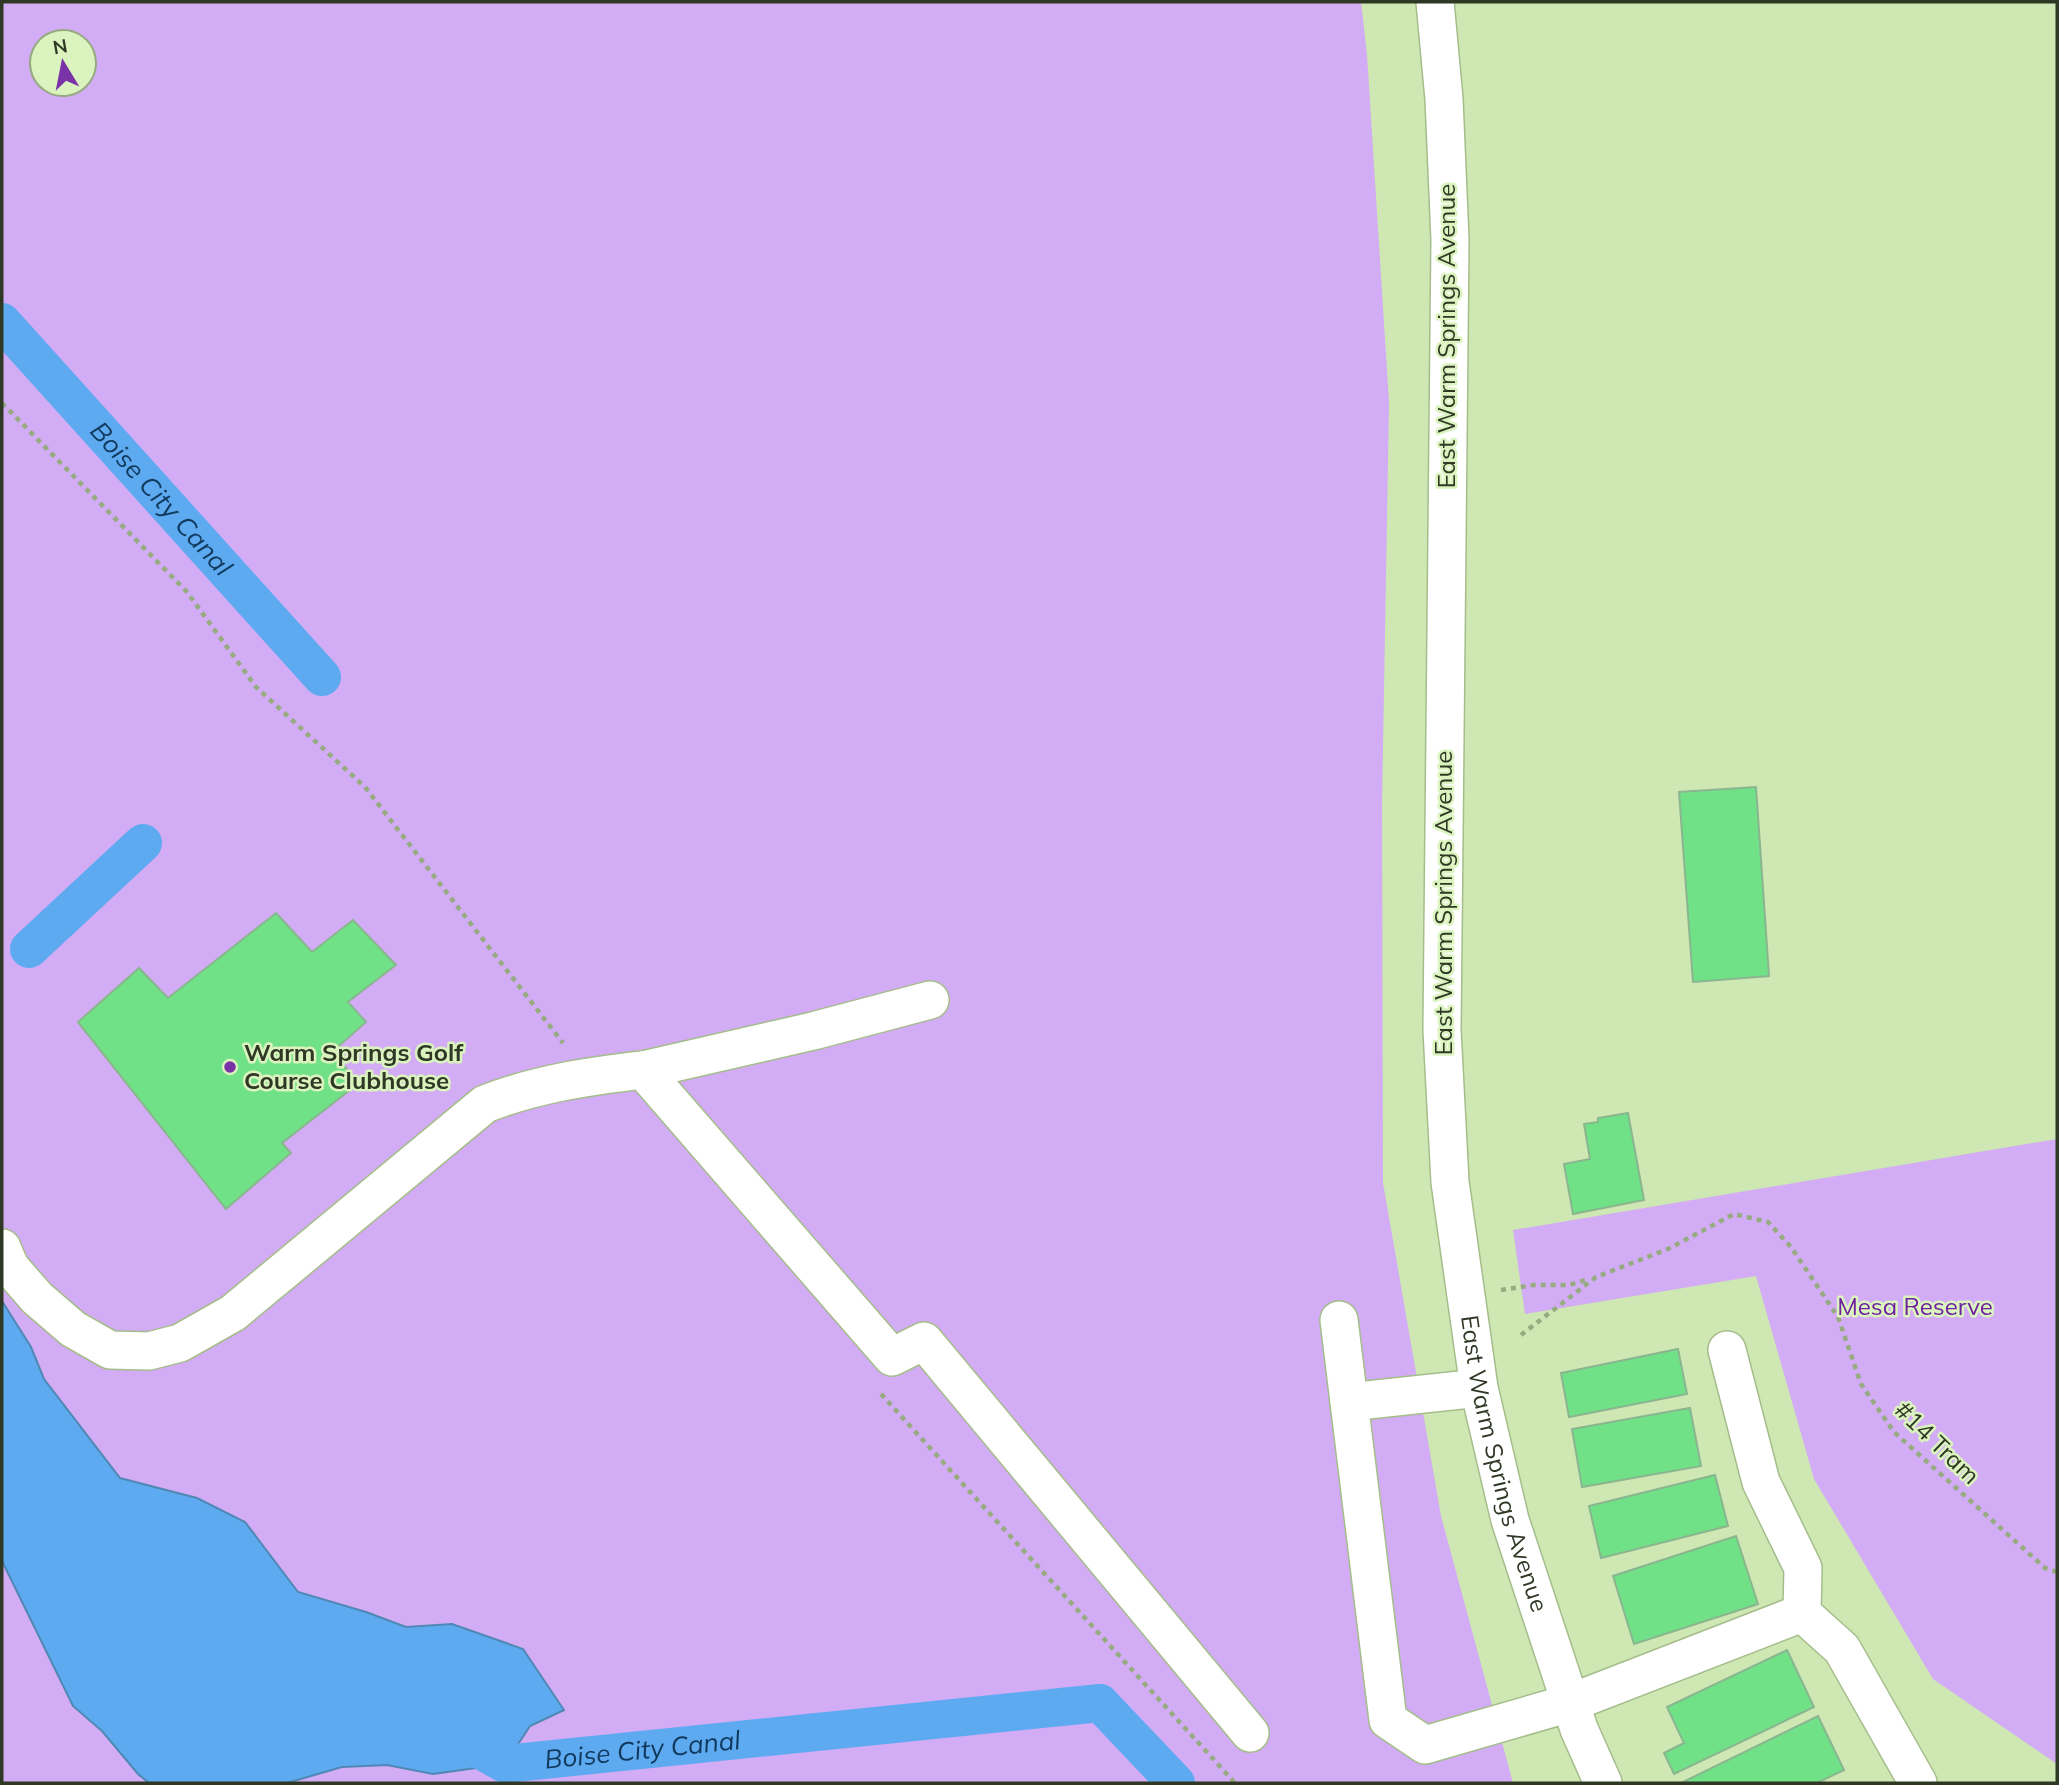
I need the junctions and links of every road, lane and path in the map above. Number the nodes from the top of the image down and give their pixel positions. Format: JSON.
{"nodes":[{"id":1,"x":1435,"y":2,"type":"edge"},
{"id":2,"x":930,"y":1000,"type":"dead end"},
{"id":3,"x":643,"y":1070,"type":"junction"},
{"id":4,"x":2,"y":1248,"type":"edge"},
{"id":5,"x":1597,"y":1277,"type":"junction"},
{"id":6,"x":1467,"y":1296,"type":"junction"},
{"id":7,"x":1339,"y":1320,"type":"dead end"},
{"id":8,"x":1521,"y":1335,"type":"dead end"},
{"id":9,"x":1727,"y":1350,"type":"dead end"},
{"id":10,"x":1479,"y":1388,"type":"junction"},
{"id":11,"x":1349,"y":1402,"type":"junction"},
{"id":12,"x":2057,"y":1572,"type":"edge"},
{"id":13,"x":1802,"y":1613,"type":"junction"},
{"id":14,"x":1570,"y":1703,"type":"junction"},
{"id":15,"x":1250,"y":1733,"type":"dead end"},
{"id":16,"x":1602,"y":1783,"type":"edge"},
{"id":17,"x":1918,"y":1783,"type":"edge"}],
"edges":[{"from":1,"to":6,"type":"street","name":"East Warm Springs Avenue"},
{"from":2,"to":3,"type":"street"},
{"from":3,"to":4,"type":"street"},
{"from":3,"to":15,"type":"street"},
{"from":5,"to":6,"type":"path","name":"#14 Tram"},
{"from":5,"to":8,"type":"path","name":"#14 Tram"},
{"from":5,"to":12,"type":"path","name":"#14 Tram"},
{"from":6,"to":10,"type":"street","name":"East Warm Springs Avenue"},
{"from":7,"to":11,"type":"street"},
{"from":9,"to":13,"type":"street"},
{"from":10,"to":11,"type":"street"},
{"from":10,"to":14,"type":"street","name":"East Warm Springs Avenue"},
{"from":11,"to":14,"type":"street"},
{"from":13,"to":14,"type":"street"},
{"from":13,"to":17,"type":"street"},
{"from":14,"to":16,"type":"street","name":"East Warm Springs Avenue"}]}
